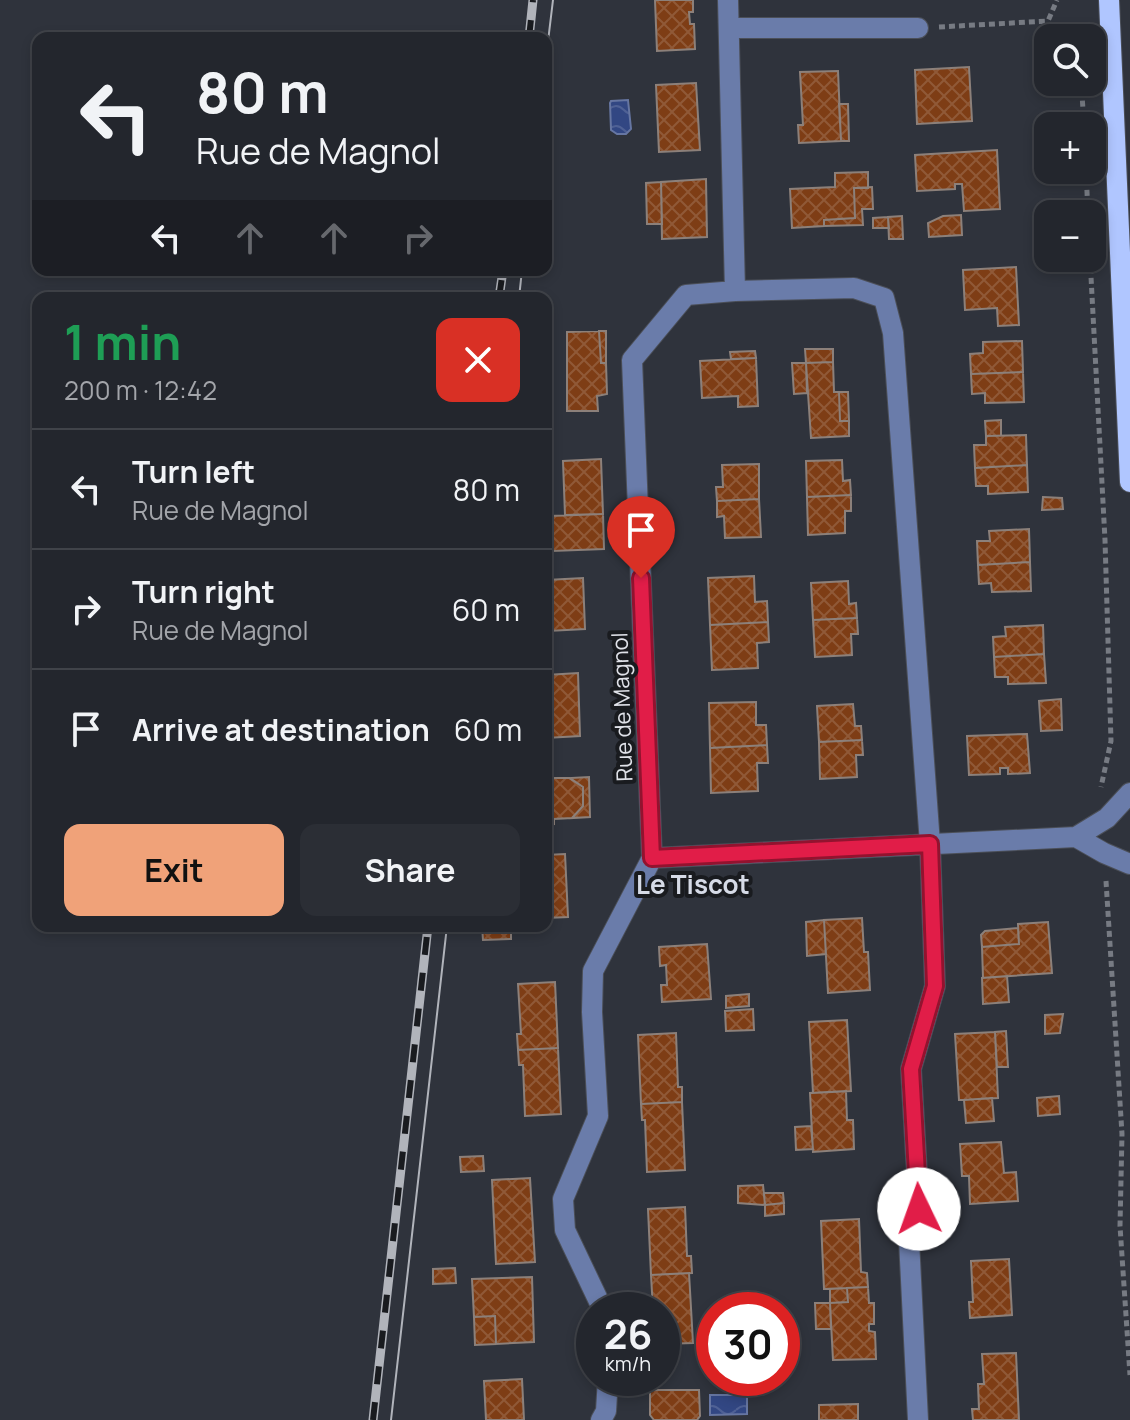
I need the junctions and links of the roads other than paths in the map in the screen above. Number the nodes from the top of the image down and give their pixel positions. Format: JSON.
{"nodes":[{"id":1,"x":728,"y":0,"type":"edge"},
{"id":2,"x":1109,"y":0,"type":"edge"},
{"id":3,"x":729,"y":28,"type":"junction"},
{"id":4,"x":918,"y":28,"type":"road end"},
{"id":5,"x":735,"y":291,"type":"junction"},
{"id":6,"x":1130,"y":482,"type":"edge"},
{"id":7,"x":1130,"y":793,"type":"edge"},
{"id":8,"x":1076,"y":837,"type":"junction"},
{"id":9,"x":930,"y":844,"type":"junction"},
{"id":10,"x":652,"y":858,"type":"junction"},
{"id":11,"x":1130,"y":864,"type":"edge"},
{"id":12,"x":594,"y":1292,"type":"edge"},
{"id":13,"x":607,"y":1396,"type":"edge"},
{"id":14,"x":601,"y":1420,"type":"edge"},
{"id":15,"x":918,"y":1420,"type":"edge"}],
"edges":[{"from":1,"to":3,"type":"street"},
{"from":2,"to":6,"type":"main road"},
{"from":3,"to":4,"type":"street"},
{"from":3,"to":5,"type":"street"},
{"from":5,"to":9,"type":"street","name":"Rue de Magnol"},
{"from":5,"to":10,"type":"street","name":"Rue de Magnol"},
{"from":7,"to":8,"type":"street"},
{"from":8,"to":9,"type":"street"},
{"from":8,"to":11,"type":"street"},
{"from":9,"to":10,"type":"street"},
{"from":9,"to":15,"type":"street"},
{"from":10,"to":12,"type":"street"},
{"from":13,"to":14,"type":"street"}]}
